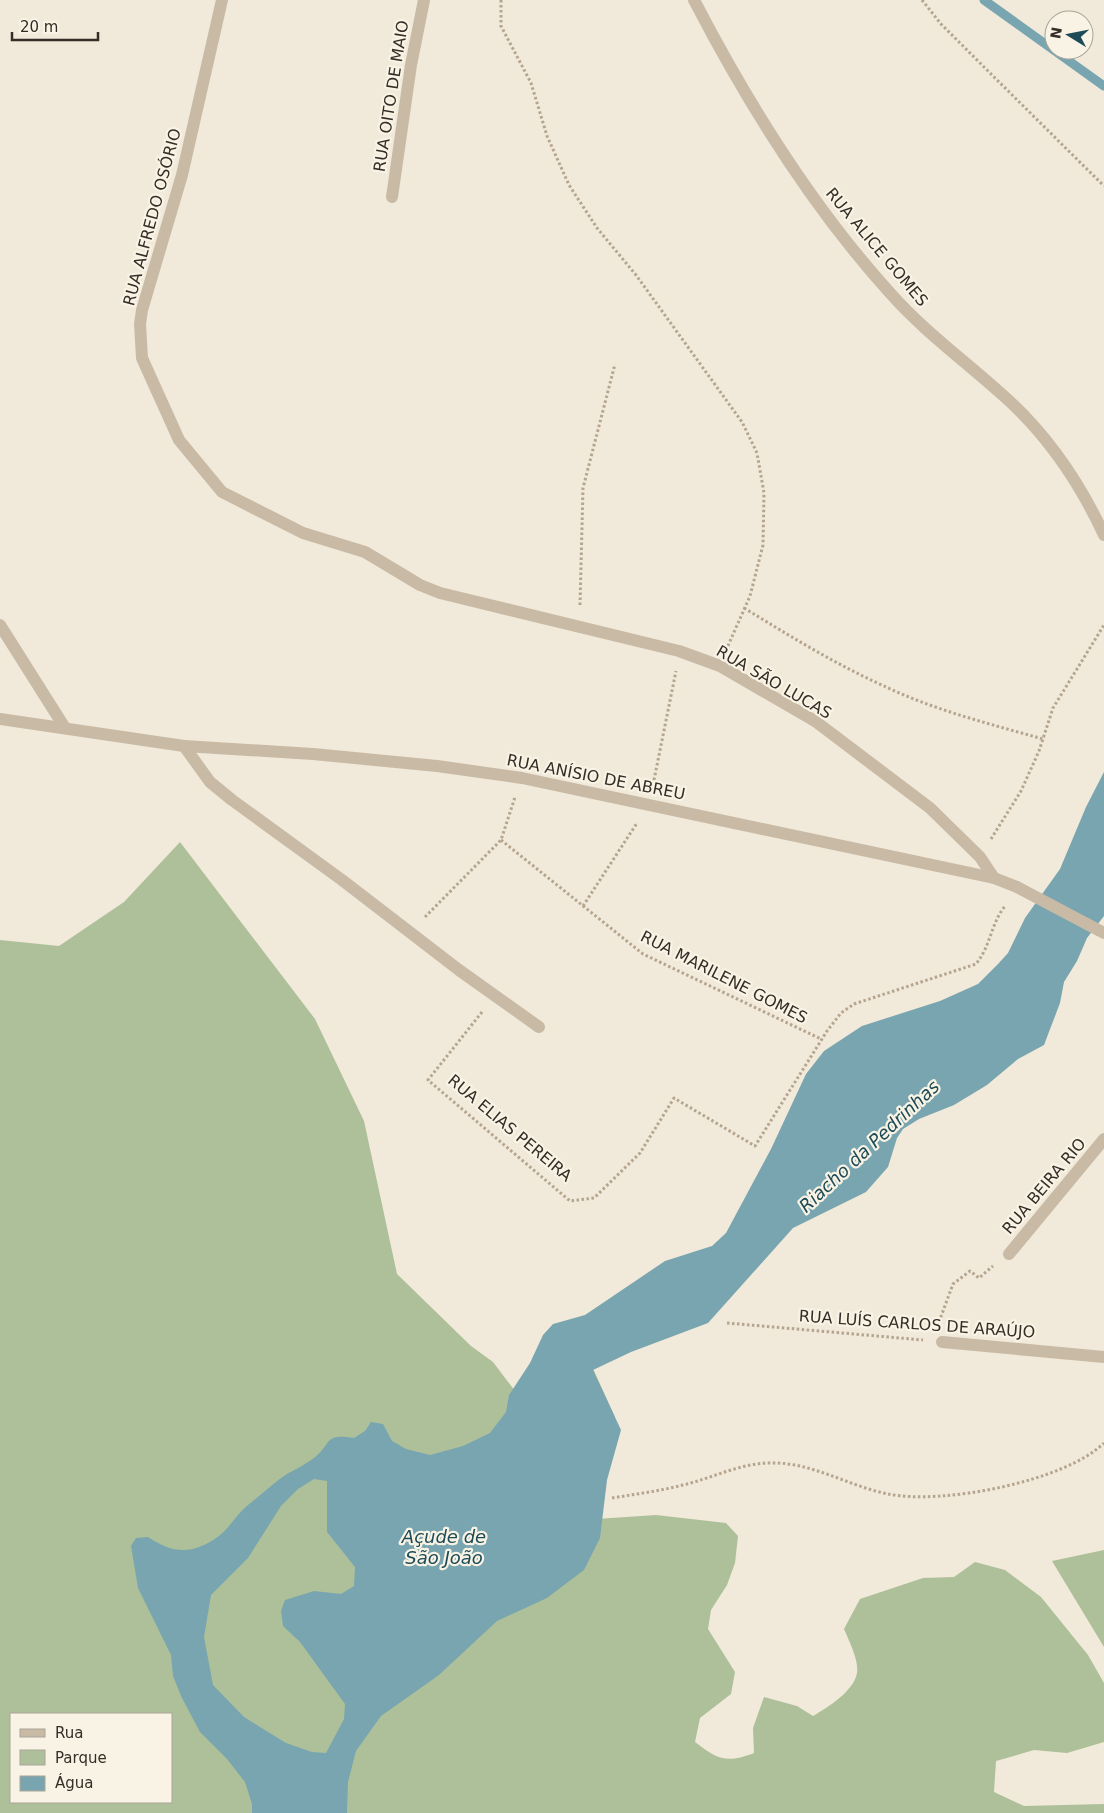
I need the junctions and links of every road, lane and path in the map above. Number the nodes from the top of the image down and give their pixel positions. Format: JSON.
{"nodes":[{"id":1,"x":222,"y":0,"type":"edge"},
{"id":2,"x":424,"y":0,"type":"edge"},
{"id":3,"x":501,"y":0,"type":"edge"},
{"id":4,"x":694,"y":0,"type":"edge"},
{"id":5,"x":922,"y":0,"type":"edge"},
{"id":6,"x":1104,"y":186,"type":"edge"},
{"id":7,"x":392,"y":198,"type":"dead end"},
{"id":8,"x":615,"y":364,"type":"dead end"},
{"id":9,"x":1104,"y":534,"type":"edge"},
{"id":10,"x":459,"y":599,"type":"joint"},
{"id":11,"x":744,"y":608,"type":"junction"},
{"id":12,"x":0,"y":625,"type":"edge"},
{"id":13,"x":1104,"y":625,"type":"edge"},
{"id":14,"x":580,"y":628,"type":"junction"},
{"id":15,"x":720,"y":666,"type":"junction"},
{"id":16,"x":0,"y":719,"type":"edge"},
{"id":17,"x":65,"y":728,"type":"junction"},
{"id":18,"x":1043,"y":739,"type":"junction"},
{"id":19,"x":184,"y":746,"type":"junction"},
{"id":20,"x":522,"y":778,"type":"junction"},
{"id":21,"x":501,"y":840,"type":"junction"},
{"id":22,"x":980,"y":857,"type":"junction"},
{"id":23,"x":994,"y":878,"type":"junction"},
{"id":24,"x":1009,"y":902,"type":"dead end"},
{"id":25,"x":410,"y":932,"type":"junction"},
{"id":26,"x":1104,"y":933,"type":"edge"},
{"id":27,"x":494,"y":995,"type":"junction"},
{"id":28,"x":539,"y":1027,"type":"dead end"},
{"id":29,"x":821,"y":1039,"type":"junction"},
{"id":30,"x":1104,"y":1139,"type":"edge"},
{"id":31,"x":1009,"y":1254,"type":"joint"},
{"id":32,"x":727,"y":1323,"type":"dead end"},
{"id":33,"x":942,"y":1342,"type":"junction"},
{"id":34,"x":1104,"y":1357,"type":"edge"},
{"id":35,"x":1104,"y":1443,"type":"edge"},
{"id":36,"x":612,"y":1498,"type":"dead end"}],
"edges":[{"from":1,"to":10,"type":"street","name":"RUA ALFREDO OSÓRIO"},
{"from":2,"to":7,"type":"street","name":"RUA OITO DE MAIO"},
{"from":3,"to":11,"type":"path"},
{"from":4,"to":9,"type":"street","name":"RUA ALICE GOMES"},
{"from":5,"to":6,"type":"path"},
{"from":8,"to":14,"type":"path"},
{"from":10,"to":14,"type":"street","name":"RUA SÃO LUCAS"},
{"from":11,"to":15,"type":"path"},
{"from":11,"to":18,"type":"path"},
{"from":12,"to":17,"type":"street"},
{"from":13,"to":18,"type":"path"},
{"from":14,"to":15,"type":"street","name":"RUA SÃO LUCAS"},
{"from":15,"to":22,"type":"street","name":"RUA SÃO LUCAS"},
{"from":16,"to":17,"type":"street","name":"RUA ANÍSIO DE ABREU"},
{"from":17,"to":19,"type":"street","name":"RUA ANÍSIO DE ABREU"},
{"from":18,"to":22,"type":"path"},
{"from":19,"to":20,"type":"street","name":"RUA ANÍSIO DE ABREU"},
{"from":19,"to":25,"type":"street"},
{"from":20,"to":21,"type":"path"},
{"from":20,"to":23,"type":"street","name":"RUA ANÍSIO DE ABREU"},
{"from":21,"to":25,"type":"path"},
{"from":21,"to":29,"type":"path","name":"RUA MARILENE GOMES"},
{"from":22,"to":23,"type":"street","name":"RUA SÃO LUCAS"},
{"from":23,"to":26,"type":"street","name":"RUA ANÍSIO DE ABREU","bridge":true},
{"from":24,"to":29,"type":"path","name":"RUA ELIAS PEREIRA"},
{"from":25,"to":27,"type":"street"},
{"from":27,"to":28,"type":"street"},
{"from":27,"to":29,"type":"path","name":"RUA ELIAS PEREIRA"},
{"from":30,"to":31,"type":"street","name":"RUA BEIRA RIO"},
{"from":31,"to":33,"type":"path"},
{"from":32,"to":33,"type":"path","name":"RUA LUÍS CARLOS DE ARAÚJO"},
{"from":33,"to":34,"type":"street","name":"RUA LUÍS CARLOS DE ARAÚJO"},
{"from":35,"to":36,"type":"path"}]}
